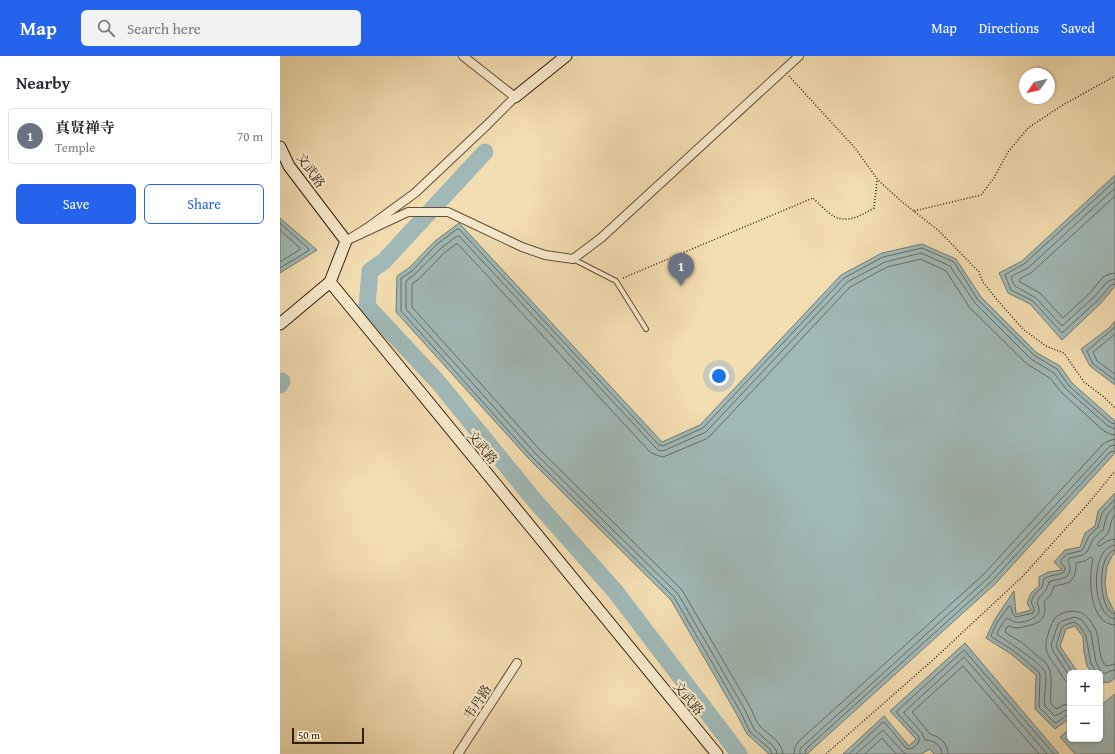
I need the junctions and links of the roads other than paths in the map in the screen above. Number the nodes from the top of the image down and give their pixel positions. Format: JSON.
{"nodes":[{"id":1,"x":463,"y":56,"type":"edge"},
{"id":2,"x":566,"y":56,"type":"edge"},
{"id":3,"x":799,"y":56,"type":"edge"},
{"id":4,"x":515,"y":97,"type":"junction"},
{"id":5,"x":280,"y":147,"type":"edge"},
{"id":6,"x":346,"y":241,"type":"junction"},
{"id":7,"x":573,"y":259,"type":"junction"},
{"id":8,"x":330,"y":282,"type":"junction"},
{"id":9,"x":280,"y":324,"type":"edge"},
{"id":10,"x":646,"y":329,"type":"dead end"},
{"id":11,"x":517,"y":663,"type":"dead end"},
{"id":12,"x":458,"y":754,"type":"edge"},
{"id":13,"x":717,"y":754,"type":"edge"}],
"edges":[{"from":1,"to":4,"type":"street"},
{"from":2,"to":4,"type":"main road"},
{"from":3,"to":7,"type":"street"},
{"from":4,"to":6,"type":"street"},
{"from":5,"to":6,"type":"main road","name":"文武路"},
{"from":6,"to":7,"type":"street"},
{"from":6,"to":8,"type":"main road"},
{"from":7,"to":10,"type":"lane"},
{"from":8,"to":9,"type":"main road"},
{"from":8,"to":13,"type":"main road","name":"文武路"},
{"from":11,"to":12,"type":"street","name":"韦丹路"}]}
